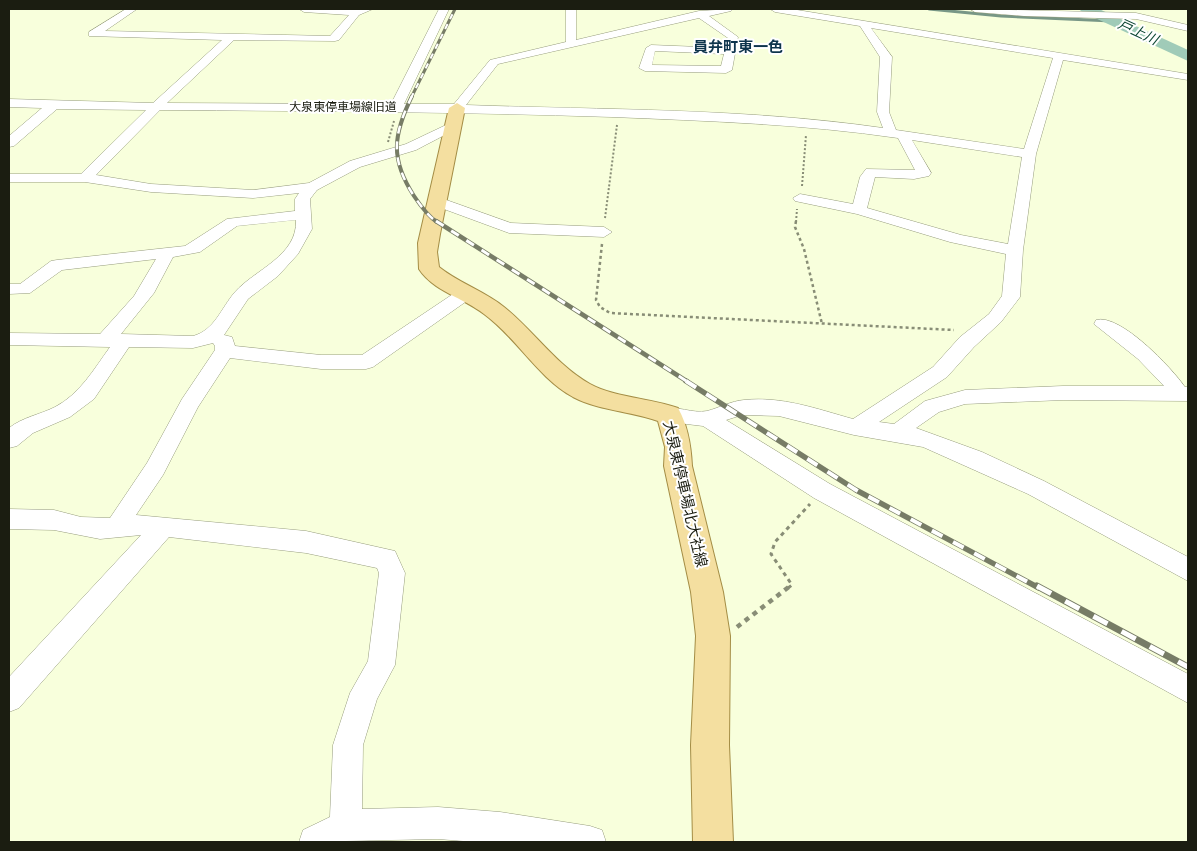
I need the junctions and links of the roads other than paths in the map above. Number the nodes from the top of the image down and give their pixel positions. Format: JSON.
{"nodes":[{"id":1,"x":132,"y":9,"type":"edge"},
{"id":2,"x":304,"y":9,"type":"edge"},
{"id":3,"x":368,"y":9,"type":"edge"},
{"id":4,"x":444,"y":9,"type":"edge"},
{"id":5,"x":571,"y":9,"type":"edge"},
{"id":6,"x":728,"y":9,"type":"edge"},
{"id":7,"x":775,"y":9,"type":"edge"},
{"id":8,"x":975,"y":9,"type":"edge"},
{"id":9,"x":1132,"y":12,"type":"edge"},
{"id":10,"x":356,"y":13,"type":"junction"},
{"id":11,"x":699,"y":14,"type":"junction"},
{"id":12,"x":661,"y":22,"type":"junction"},
{"id":13,"x":863,"y":24,"type":"junction"},
{"id":14,"x":1188,"y":28,"type":"edge"},
{"id":15,"x":231,"y":37,"type":"junction"},
{"id":16,"x":570,"y":43,"type":"junction"},
{"id":17,"x":689,"y":50,"type":"junction"},
{"id":18,"x":730,"y":51,"type":"junction"},
{"id":19,"x":1059,"y":56,"type":"junction"},
{"id":20,"x":1188,"y":77,"type":"edge"},
{"id":21,"x":9,"y":103,"type":"edge"},
{"id":22,"x":54,"y":105,"type":"junction"},
{"id":23,"x":157,"y":106,"type":"junction"},
{"id":24,"x":398,"y":107,"type":"junction"},
{"id":25,"x":454,"y":118,"type":"junction"},
{"id":26,"x":897,"y":134,"type":"junction"},
{"id":27,"x":9,"y":143,"type":"edge"},
{"id":28,"x":1029,"y":154,"type":"junction"},
{"id":29,"x":9,"y":178,"type":"edge"},
{"id":30,"x":85,"y":178,"type":"junction"},
{"id":31,"x":312,"y":186,"type":"junction"},
{"id":32,"x":800,"y":198,"type":"road end"},
{"id":33,"x":438,"y":202,"type":"junction"},
{"id":34,"x":859,"y":210,"type":"junction"},
{"id":35,"x":304,"y":215,"type":"junction"},
{"id":36,"x":604,"y":232,"type":"road end"},
{"id":37,"x":1015,"y":250,"type":"junction"},
{"id":38,"x":167,"y":253,"type":"junction"},
{"id":39,"x":9,"y":289,"type":"edge"},
{"id":40,"x":465,"y":294,"type":"junction"},
{"id":41,"x":1103,"y":324,"type":"dead end"},
{"id":42,"x":9,"y":339,"type":"edge"},
{"id":43,"x":115,"y":341,"type":"junction"},
{"id":44,"x":217,"y":345,"type":"junction"},
{"id":45,"x":1184,"y":394,"type":"edge"},
{"id":46,"x":669,"y":415,"type":"junction"},
{"id":47,"x":708,"y":420,"type":"junction"},
{"id":48,"x":856,"y":427,"type":"junction"},
{"id":49,"x":899,"y":433,"type":"junction"},
{"id":50,"x":9,"y":440,"type":"edge"},
{"id":51,"x":9,"y":519,"type":"edge"},
{"id":52,"x":164,"y":526,"type":"junction"},
{"id":53,"x":120,"y":527,"type":"junction"},
{"id":54,"x":1188,"y":570,"type":"edge"},
{"id":55,"x":1188,"y":689,"type":"edge"},
{"id":56,"x":9,"y":698,"type":"edge"},
{"id":57,"x":346,"y":826,"type":"junction"},
{"id":58,"x":316,"y":842,"type":"edge"},
{"id":59,"x":590,"y":842,"type":"edge"},
{"id":60,"x":713,"y":842,"type":"edge"}],
"edges":[{"from":1,"to":15,"type":"street"},
{"from":2,"to":10,"type":"street"},
{"from":3,"to":10,"type":"street"},
{"from":4,"to":24,"type":"street"},
{"from":5,"to":16,"type":"street"},
{"from":6,"to":11,"type":"street"},
{"from":7,"to":13,"type":"street"},
{"from":8,"to":9,"type":"street"},
{"from":9,"to":14,"type":"street"},
{"from":10,"to":15,"type":"street"},
{"from":11,"to":12,"type":"street"},
{"from":11,"to":18,"type":"street"},
{"from":12,"to":16,"type":"street"},
{"from":12,"to":17,"type":"street"},
{"from":13,"to":19,"type":"street"},
{"from":13,"to":26,"type":"street"},
{"from":15,"to":23,"type":"street"},
{"from":16,"to":25,"type":"street"},
{"from":17,"to":18,"type":"street"},
{"from":17,"to":18,"type":"street"},
{"from":19,"to":20,"type":"street"},
{"from":19,"to":28,"type":"street"},
{"from":21,"to":22,"type":"street","name":"大泉東停車場線旧道"},
{"from":22,"to":23,"type":"street","name":"大泉東停車場線旧道"},
{"from":22,"to":27,"type":"street"},
{"from":23,"to":24,"type":"street","name":"大泉東停車場線旧道"},
{"from":23,"to":30,"type":"street"},
{"from":24,"to":25,"type":"street","name":"大泉東停車場線旧道"},
{"from":25,"to":26,"type":"street","name":"大泉東停車場線旧道"},
{"from":25,"to":31,"type":"street"},
{"from":25,"to":33,"type":"main road","name":"大泉東停車場北大社線"},
{"from":26,"to":28,"type":"street","name":"大泉東停車場線旧道"},
{"from":26,"to":34,"type":"street"},
{"from":28,"to":37,"type":"street"},
{"from":29,"to":30,"type":"street"},
{"from":30,"to":31,"type":"street"},
{"from":31,"to":35,"type":"street"},
{"from":32,"to":34,"type":"street"},
{"from":33,"to":36,"type":"street"},
{"from":33,"to":40,"type":"main road","name":"大泉東停車場北大社線"},
{"from":34,"to":37,"type":"street"},
{"from":35,"to":38,"type":"street"},
{"from":35,"to":44,"type":"street"},
{"from":37,"to":48,"type":"street"},
{"from":38,"to":39,"type":"street"},
{"from":38,"to":43,"type":"street"},
{"from":40,"to":44,"type":"street"},
{"from":40,"to":46,"type":"main road","name":"大泉東停車場北大社線"},
{"from":41,"to":45,"type":"street"},
{"from":42,"to":43,"type":"street"},
{"from":43,"to":44,"type":"street"},
{"from":43,"to":50,"type":"street"},
{"from":44,"to":53,"type":"street"},
{"from":45,"to":49,"type":"street"},
{"from":46,"to":47,"type":"street"},
{"from":46,"to":60,"type":"main road","name":"大泉東停車場北大社線"},
{"from":47,"to":48,"type":"street"},
{"from":47,"to":55,"type":"street"},
{"from":48,"to":49,"type":"street"},
{"from":49,"to":54,"type":"street"},
{"from":51,"to":53,"type":"street"},
{"from":52,"to":53,"type":"street"},
{"from":52,"to":56,"type":"street"},
{"from":52,"to":57,"type":"street"},
{"from":57,"to":58,"type":"street"},
{"from":57,"to":59,"type":"street"}]}
